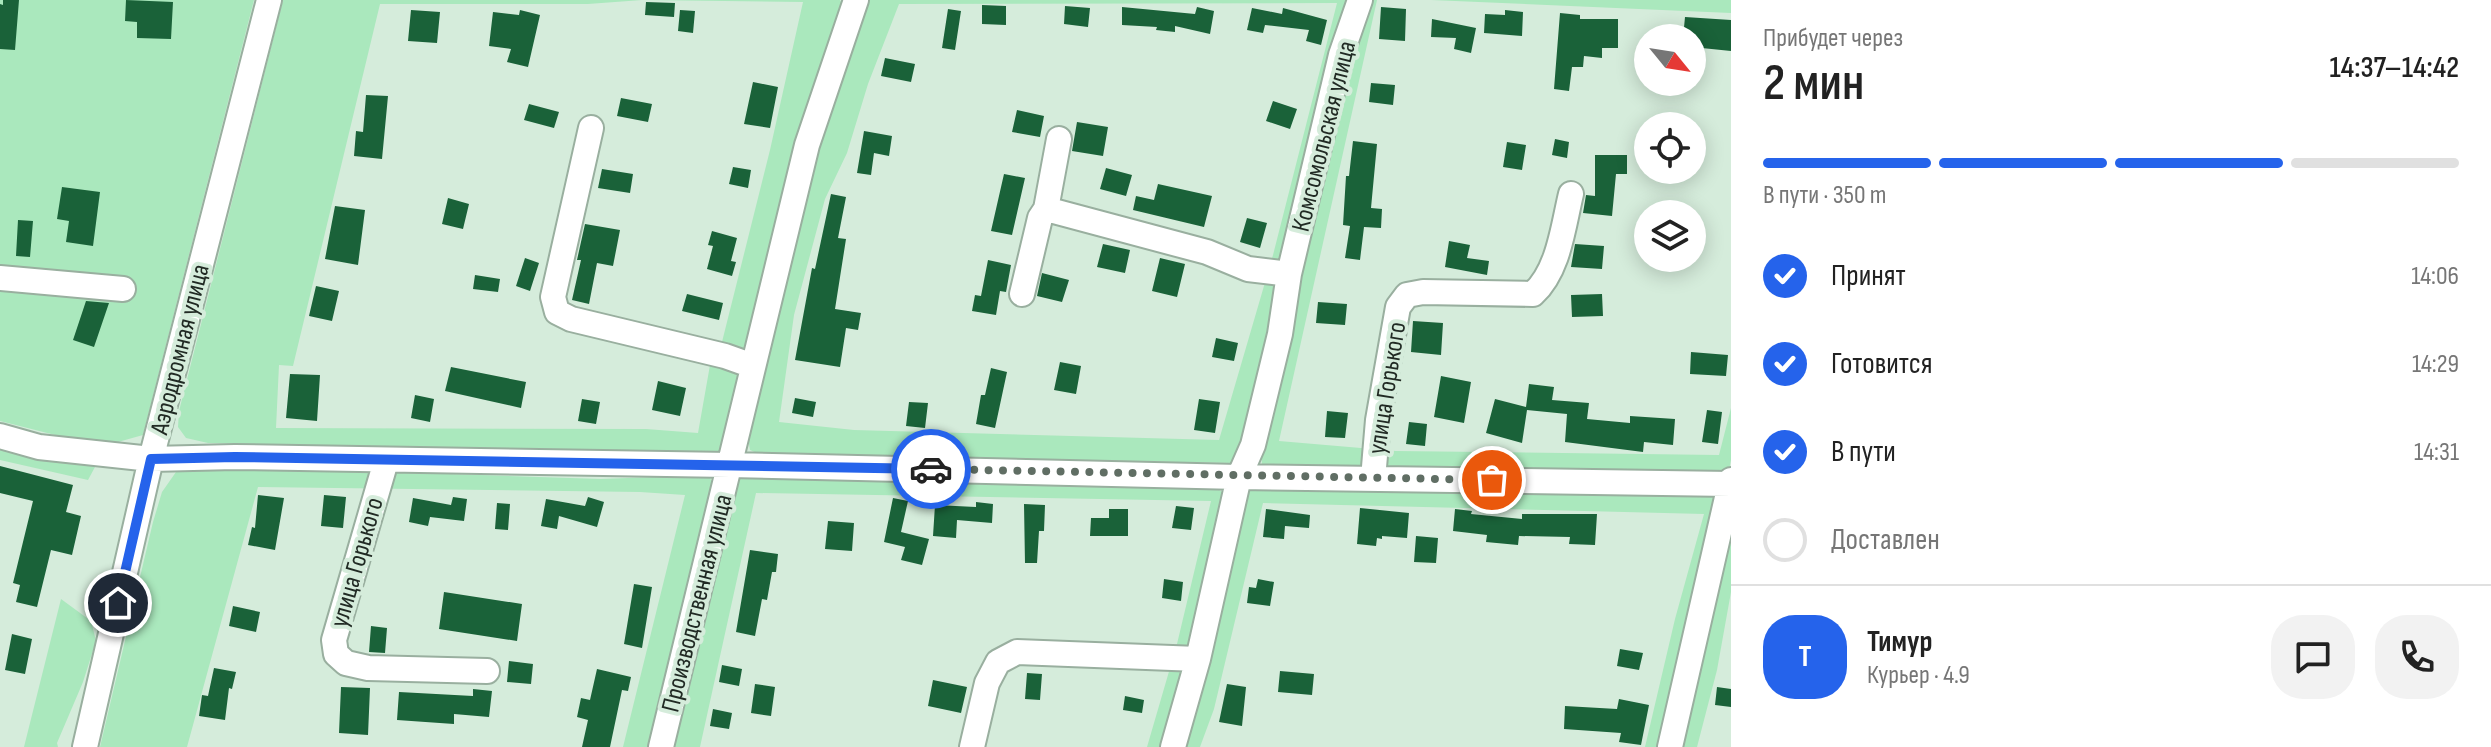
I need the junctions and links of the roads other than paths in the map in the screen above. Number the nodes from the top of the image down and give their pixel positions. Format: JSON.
{"nodes":[{"id":1,"x":269,"y":0,"type":"edge"},
{"id":2,"x":856,"y":0,"type":"edge"},
{"id":3,"x":1360,"y":0,"type":"edge"},
{"id":4,"x":591,"y":128,"type":"dead end"},
{"id":5,"x":1059,"y":139,"type":"dead end"},
{"id":6,"x":1571,"y":194,"type":"dead end"},
{"id":7,"x":1046,"y":209,"type":"junction"},
{"id":8,"x":1289,"y":274,"type":"junction"},
{"id":9,"x":0,"y":278,"type":"edge"},
{"id":10,"x":123,"y":289,"type":"dead end"},
{"id":11,"x":1022,"y":294,"type":"dead end"},
{"id":12,"x":753,"y":366,"type":"junction"},
{"id":13,"x":0,"y":436,"type":"edge"},
{"id":14,"x":151,"y":459,"type":"junction"},
{"id":15,"x":386,"y":461,"type":"junction"},
{"id":16,"x":730,"y":465,"type":"junction"},
{"id":17,"x":1239,"y":477,"type":"junction"},
{"id":18,"x":1373,"y":479,"type":"junction"},
{"id":19,"x":1731,"y":482,"type":"edge"},
{"id":20,"x":1198,"y":659,"type":"junction"},
{"id":21,"x":487,"y":671,"type":"dead end"},
{"id":22,"x":85,"y":747,"type":"edge"},
{"id":23,"x":661,"y":747,"type":"edge"},
{"id":24,"x":972,"y":747,"type":"edge"},
{"id":25,"x":1173,"y":747,"type":"edge"},
{"id":26,"x":1670,"y":747,"type":"edge"}],
"edges":[{"from":1,"to":14,"type":"street","name":"Аэродромная улица"},
{"from":2,"to":12,"type":"street","name":"Производственная улица"},
{"from":3,"to":8,"type":"street","name":"Комсомольская улица"},
{"from":4,"to":12,"type":"street"},
{"from":5,"to":7,"type":"street"},
{"from":6,"to":18,"type":"street","name":"улица Горького"},
{"from":7,"to":8,"type":"street"},
{"from":7,"to":11,"type":"street"},
{"from":8,"to":17,"type":"street","name":"Комсомольская улица"},
{"from":9,"to":10,"type":"street"},
{"from":12,"to":16,"type":"street","name":"Производственная улица"},
{"from":13,"to":14,"type":"street","name":"улица Горького"},
{"from":14,"to":15,"type":"street","name":"улица Горького"},
{"from":14,"to":22,"type":"street","name":"Аэродромная улица"},
{"from":15,"to":16,"type":"street","name":"улица Горького"},
{"from":15,"to":21,"type":"street","name":"улица Горького"},
{"from":16,"to":17,"type":"street","name":"улица Горького"},
{"from":16,"to":23,"type":"street","name":"Производственная улица"},
{"from":17,"to":18,"type":"street","name":"улица Горького"},
{"from":17,"to":20,"type":"street","name":"Комсомольская улица"},
{"from":18,"to":19,"type":"street","name":"улица Горького"},
{"from":19,"to":26,"type":"street"},
{"from":20,"to":24,"type":"street"},
{"from":20,"to":25,"type":"street","name":"Комсомольская улица"}]}
